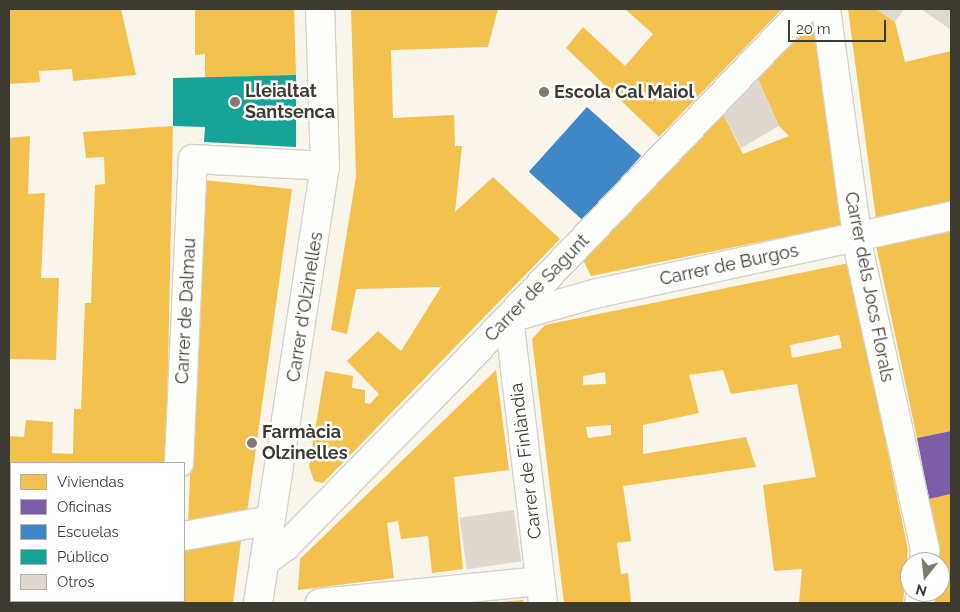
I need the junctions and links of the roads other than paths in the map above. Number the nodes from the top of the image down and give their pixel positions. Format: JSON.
{"nodes":[{"id":1,"x":320,"y":9,"type":"edge"},
{"id":2,"x":804,"y":9,"type":"edge"},
{"id":3,"x":826,"y":9,"type":"edge"},
{"id":4,"x":325,"y":166,"type":"junction"},
{"id":5,"x":951,"y":216,"type":"edge"},
{"id":6,"x":856,"y":236,"type":"junction"},
{"id":7,"x":509,"y":318,"type":"junction"},
{"id":8,"x":178,"y":462,"type":"edge"},
{"id":9,"x":271,"y":520,"type":"junction"},
{"id":10,"x":185,"y":536,"type":"edge"},
{"id":11,"x":925,"y":552,"type":"edge"},
{"id":12,"x":264,"y":562,"type":"junction"},
{"id":13,"x":542,"y":592,"type":"edge"},
{"id":14,"x":258,"y":603,"type":"edge"},
{"id":15,"x":320,"y":603,"type":"edge"}],
"edges":[{"from":1,"to":4,"type":"street","name":"Carrer d'Olzinelles"},
{"from":2,"to":7,"type":"street","name":"Carrer de Sagunt"},
{"from":3,"to":6,"type":"street","name":"Carrer dels Jocs Florals"},
{"from":4,"to":8,"type":"street","name":"Carrer de Dalmau"},
{"from":4,"to":9,"type":"street","name":"Carrer d'Olzinelles"},
{"from":5,"to":6,"type":"street","name":"Carrer de Burgos"},
{"from":6,"to":7,"type":"street","name":"Carrer de Burgos"},
{"from":6,"to":11,"type":"street","name":"Carrer dels Jocs Florals"},
{"from":7,"to":12,"type":"street","name":"Carrer de Sagunt"},
{"from":7,"to":13,"type":"street","name":"Carrer de Finlàndia"},
{"from":9,"to":10,"type":"street"},
{"from":9,"to":12,"type":"street","name":"Carrer d'Olzinelles"},
{"from":12,"to":14,"type":"street","name":"Carrer d'Olzinelles"},
{"from":13,"to":15,"type":"street"}]}
